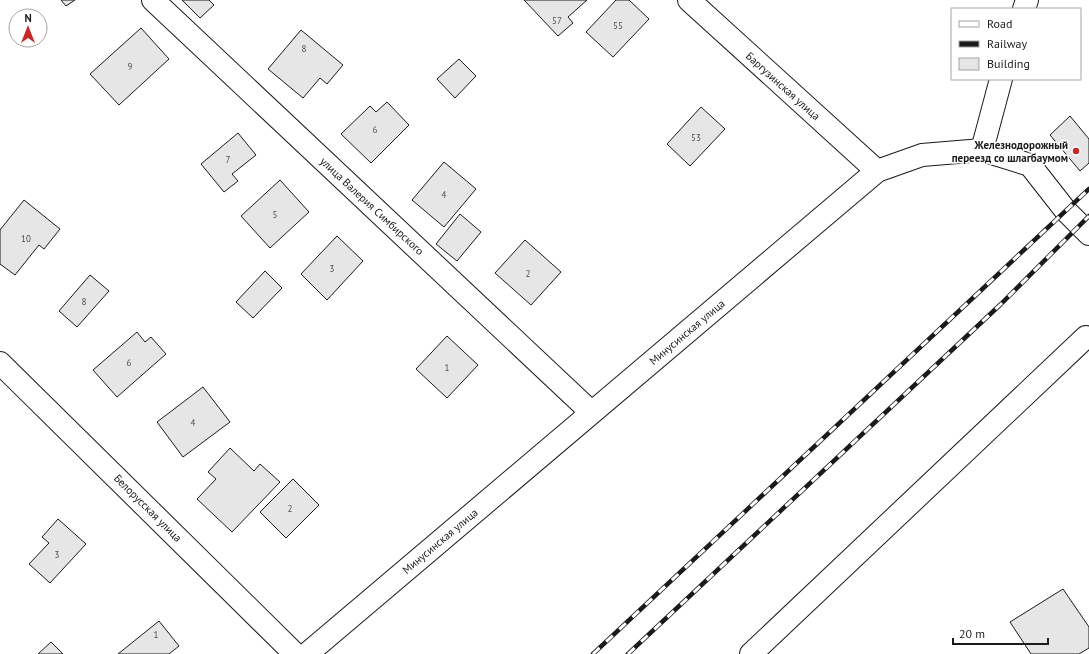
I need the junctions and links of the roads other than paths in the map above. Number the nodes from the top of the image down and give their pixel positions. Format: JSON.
{"nodes":[{"id":1,"x":153,"y":0,"type":"edge"},
{"id":2,"x":689,"y":0,"type":"edge"},
{"id":3,"x":1001,"y":80,"type":"edge"},
{"id":4,"x":982,"y":150,"type":"junction"},
{"id":5,"x":877,"y":171,"type":"junction"},
{"id":6,"x":1089,"y":234,"type":"edge"},
{"id":7,"x":1086,"y":337,"type":"dead end"},
{"id":8,"x":2,"y":370,"type":"edge"},
{"id":9,"x":591,"y":412,"type":"junction"},
{"id":10,"x":295,"y":654,"type":"edge"},
{"id":11,"x":307,"y":654,"type":"edge"},
{"id":12,"x":751,"y":654,"type":"edge"}],
"edges":[{"from":1,"to":9,"type":"street","name":"улица Валерия Симбирского"},
{"from":2,"to":5,"type":"street","name":"Баргузинская улица"},
{"from":3,"to":4,"type":"street"},
{"from":4,"to":5,"type":"street","name":"Минусинская улица"},
{"from":4,"to":6,"type":"street","name":"Минусинская улица"},
{"from":5,"to":9,"type":"street","name":"Минусинская улица"},
{"from":7,"to":12,"type":"street"},
{"from":8,"to":10,"type":"street","name":"Белорусская улица"},
{"from":9,"to":11,"type":"street","name":"Минусинская улица"}]}
